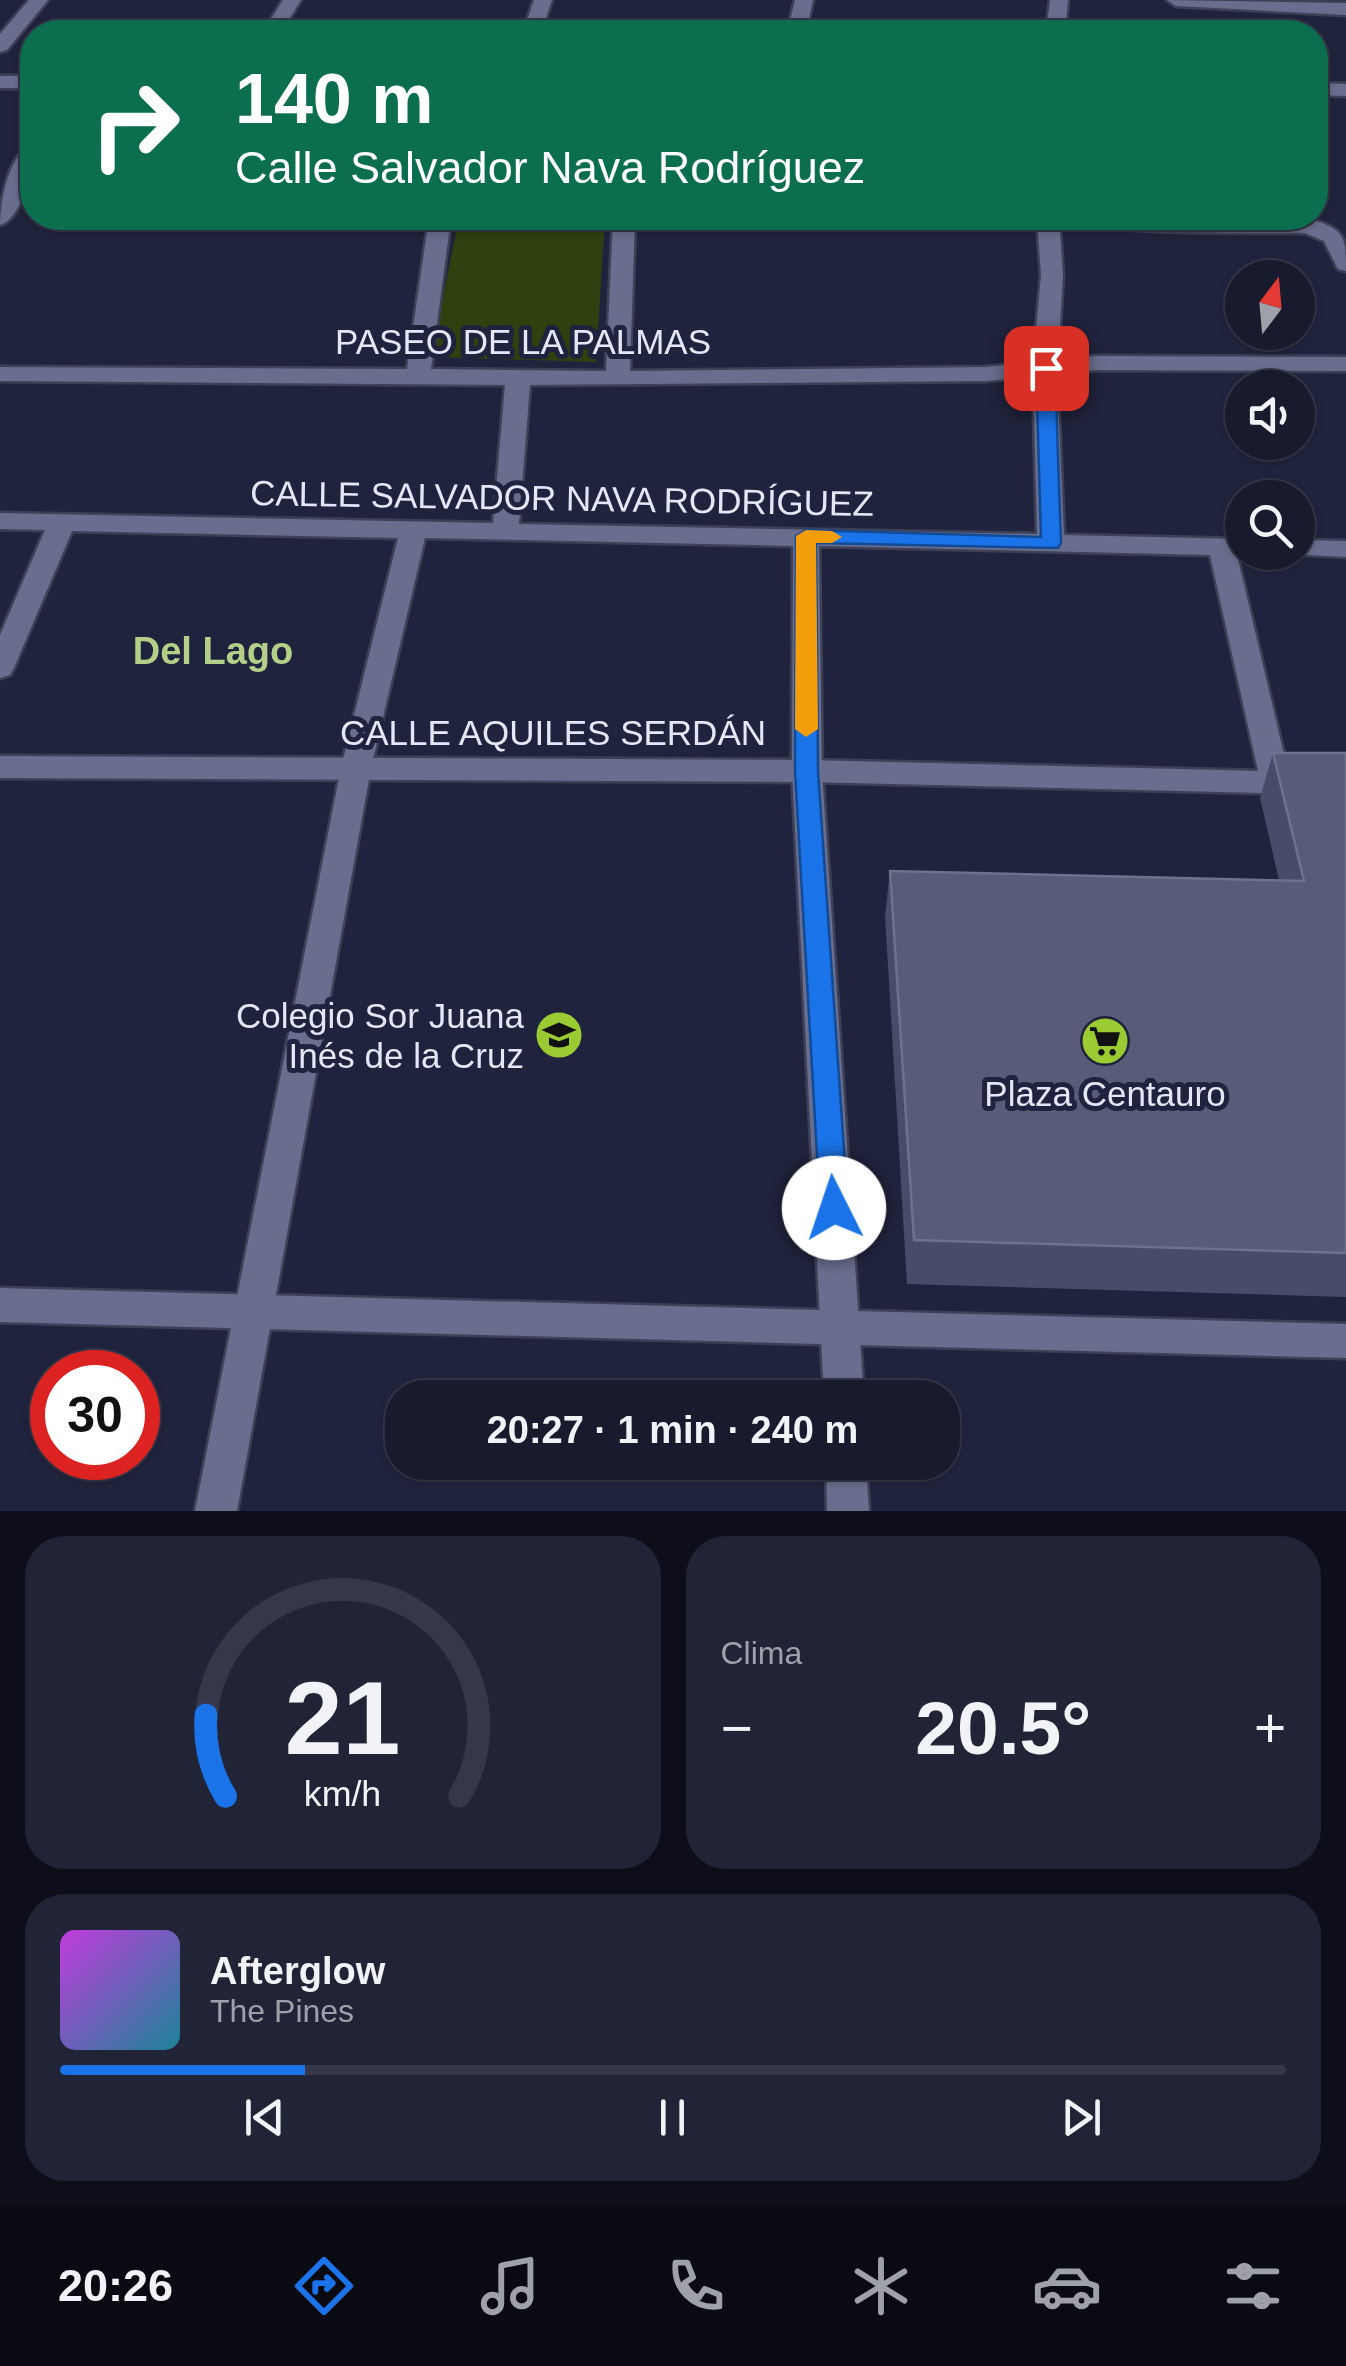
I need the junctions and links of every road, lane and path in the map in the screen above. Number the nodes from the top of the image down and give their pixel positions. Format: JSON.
{"nodes":[{"id":1,"x":39,"y":0,"type":"edge"},
{"id":2,"x":1176,"y":0,"type":"edge"},
{"id":3,"x":1346,"y":10,"type":"edge"},
{"id":4,"x":22,"y":20,"type":"edge"},
{"id":5,"x":20,"y":22,"type":"edge"},
{"id":6,"x":0,"y":46,"type":"edge"},
{"id":7,"x":20,"y":198,"type":"edge"},
{"id":8,"x":0,"y":218,"type":"edge"},
{"id":9,"x":438,"y":230,"type":"edge"},
{"id":10,"x":624,"y":230,"type":"edge"},
{"id":11,"x":1049,"y":230,"type":"edge"},
{"id":12,"x":1317,"y":230,"type":"edge"},
{"id":13,"x":1346,"y":264,"type":"edge"},
{"id":14,"x":1346,"y":364,"type":"edge"},
{"id":15,"x":1046,"y":368,"type":"junction"},
{"id":16,"x":0,"y":374,"type":"edge"},
{"id":17,"x":418,"y":377,"type":"junction"},
{"id":18,"x":518,"y":378,"type":"junction"},
{"id":19,"x":618,"y":378,"type":"junction"},
{"id":20,"x":0,"y":521,"type":"edge"},
{"id":21,"x":62,"y":522,"type":"junction"},
{"id":22,"x":413,"y":531,"type":"junction"},
{"id":23,"x":505,"y":532,"type":"junction"},
{"id":24,"x":806,"y":536,"type":"junction"},
{"id":25,"x":1051,"y":543,"type":"junction"},
{"id":26,"x":1225,"y":546,"type":"edge"},
{"id":27,"x":1315,"y":548,"type":"edge"},
{"id":28,"x":1346,"y":549,"type":"edge"},
{"id":29,"x":1236,"y":570,"type":"edge"},
{"id":30,"x":0,"y":668,"type":"edge"},
{"id":31,"x":0,"y":768,"type":"edge"},
{"id":32,"x":356,"y":768,"type":"junction"},
{"id":33,"x":806,"y":771,"type":"junction"},
{"id":34,"x":1276,"y":784,"type":"junction"},
{"id":35,"x":1346,"y":784,"type":"edge"},
{"id":36,"x":0,"y":1305,"type":"edge"},
{"id":37,"x":254,"y":1311,"type":"junction"},
{"id":38,"x":842,"y":1327,"type":"junction"},
{"id":39,"x":1346,"y":1340,"type":"edge"},
{"id":40,"x":843,"y":1380,"type":"edge"},
{"id":41,"x":847,"y":1480,"type":"edge"},
{"id":42,"x":216,"y":1511,"type":"edge"},
{"id":43,"x":848,"y":1511,"type":"edge"}],
"edges":[{"from":1,"to":4,"type":"street"},
{"from":2,"to":3,"type":"street"},
{"from":5,"to":6,"type":"street"},
{"from":7,"to":8,"type":"street"},
{"from":9,"to":17,"type":"street"},
{"from":10,"to":19,"type":"street"},
{"from":11,"to":15,"type":"street"},
{"from":12,"to":13,"type":"street"},
{"from":14,"to":15,"type":"street","name":"PASEO DE LA PALMAS"},
{"from":15,"to":19,"type":"street","name":"PASEO DE LA PALMAS"},
{"from":15,"to":25,"type":"street"},
{"from":16,"to":17,"type":"street","name":"PASEO DE LA PALMAS"},
{"from":17,"to":18,"type":"street","name":"PASEO DE LA PALMAS"},
{"from":18,"to":19,"type":"street","name":"PASEO DE LA PALMAS"},
{"from":18,"to":23,"type":"street"},
{"from":20,"to":21,"type":"street","name":"CALLE SALVADOR NAVA RODRÍGUEZ"},
{"from":21,"to":22,"type":"street","name":"CALLE SALVADOR NAVA RODRÍGUEZ"},
{"from":21,"to":30,"type":"street"},
{"from":22,"to":23,"type":"street","name":"CALLE SALVADOR NAVA RODRÍGUEZ"},
{"from":22,"to":32,"type":"street"},
{"from":23,"to":24,"type":"street","name":"CALLE SALVADOR NAVA RODRÍGUEZ"},
{"from":24,"to":25,"type":"street","name":"CALLE SALVADOR NAVA RODRÍGUEZ"},
{"from":24,"to":33,"type":"street"},
{"from":25,"to":26,"type":"street","name":"CALLE SALVADOR NAVA RODRÍGUEZ"},
{"from":27,"to":28,"type":"street"},
{"from":29,"to":34,"type":"street"},
{"from":31,"to":32,"type":"street","name":"CALLE AQUILES SERDÁN"},
{"from":32,"to":33,"type":"street","name":"CALLE AQUILES SERDÁN"},
{"from":32,"to":37,"type":"street"},
{"from":33,"to":34,"type":"street","name":"CALLE AQUILES SERDÁN"},
{"from":33,"to":38,"type":"street"},
{"from":34,"to":35,"type":"street","name":"CALLE AQUILES SERDÁN"},
{"from":36,"to":37,"type":"street"},
{"from":37,"to":38,"type":"street"},
{"from":37,"to":42,"type":"street"},
{"from":38,"to":39,"type":"street"},
{"from":38,"to":40,"type":"street"},
{"from":41,"to":43,"type":"street"}]}
